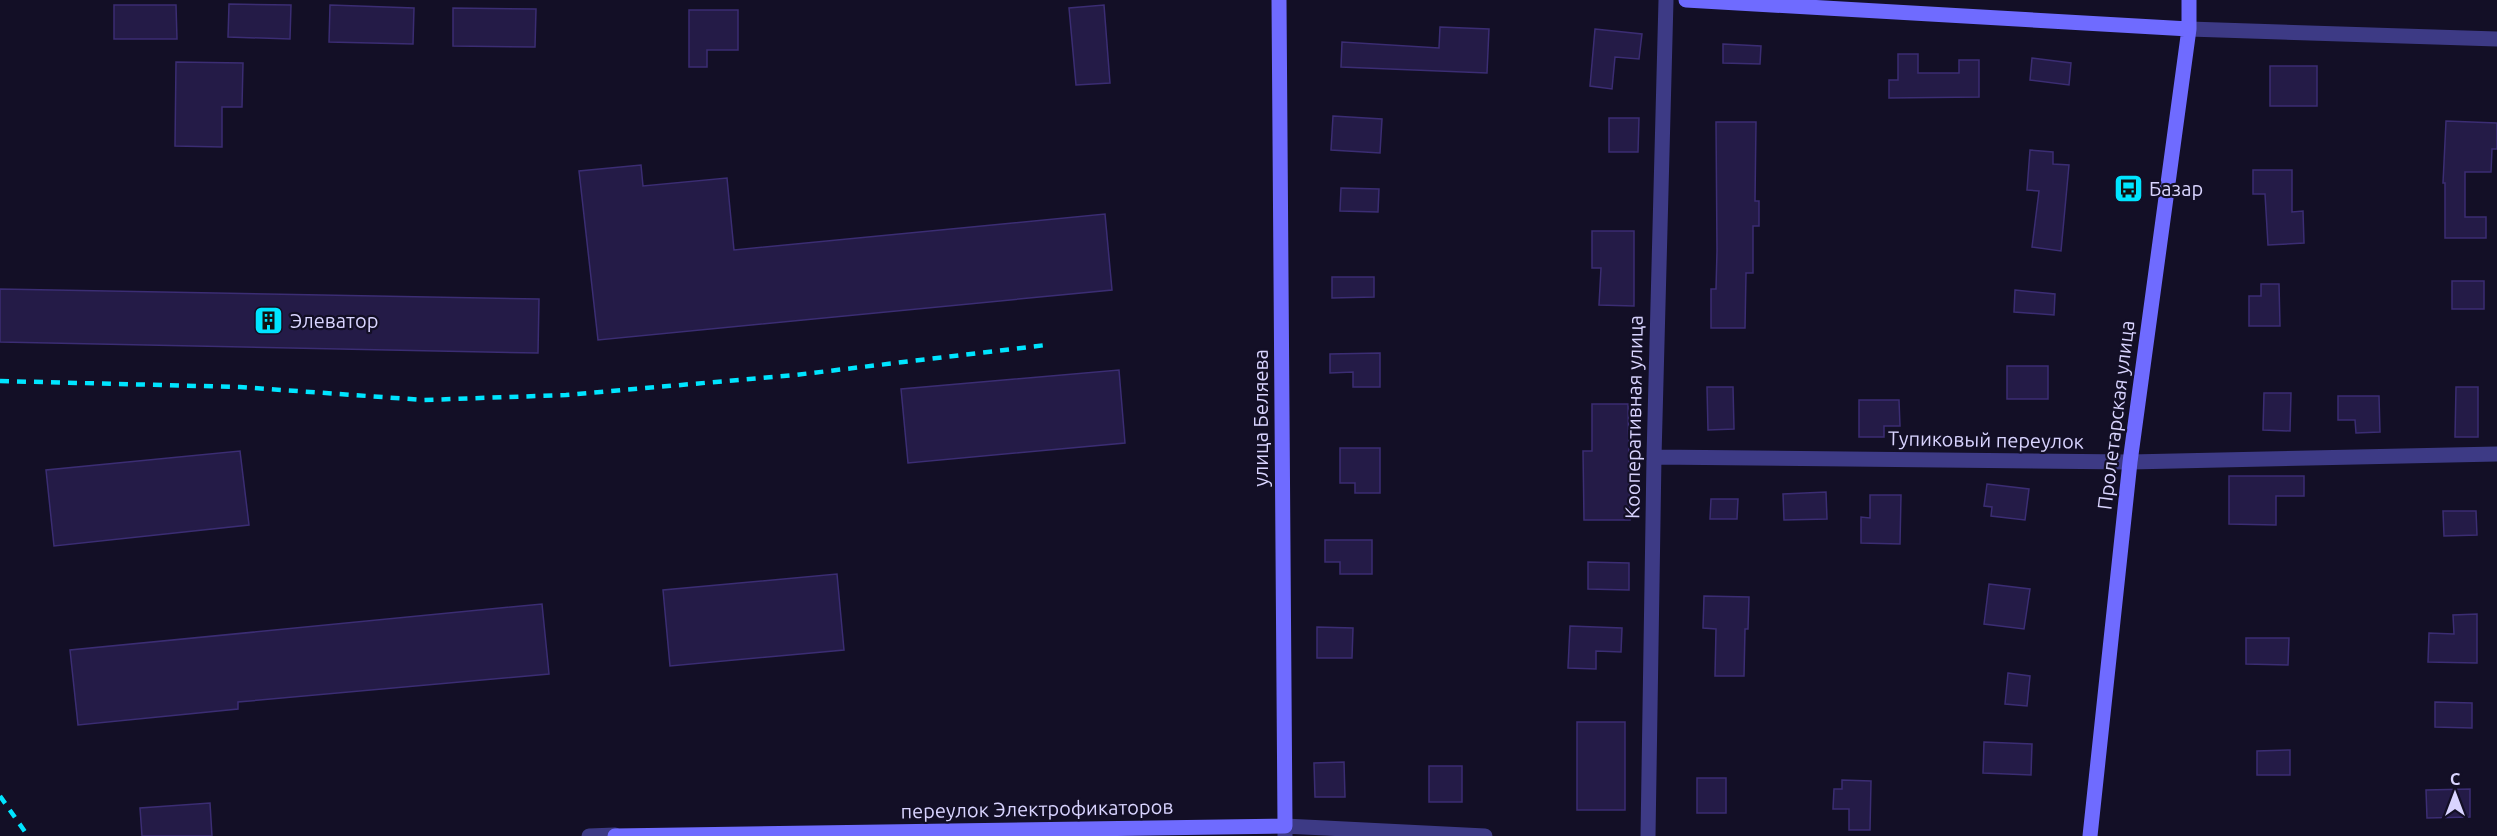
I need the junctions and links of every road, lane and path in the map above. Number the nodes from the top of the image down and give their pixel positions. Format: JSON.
{"nodes":[{"id":1,"x":1280,"y":0,"type":"edge"},
{"id":2,"x":1666,"y":0,"type":"edge"},
{"id":3,"x":1686,"y":0,"type":"edge"},
{"id":4,"x":2189,"y":0,"type":"edge"},
{"id":5,"x":2188,"y":29,"type":"junction"},
{"id":6,"x":2497,"y":39,"type":"edge"},
{"id":7,"x":2497,"y":454,"type":"edge"},
{"id":8,"x":1654,"y":458,"type":"junction"},
{"id":9,"x":2130,"y":462,"type":"junction"},
{"id":10,"x":1285,"y":831,"type":"edge"},
{"id":11,"x":944,"y":834,"type":"edge"},
{"id":12,"x":589,"y":836,"type":"edge"},
{"id":13,"x":615,"y":836,"type":"edge"},
{"id":14,"x":1485,"y":836,"type":"edge"},
{"id":15,"x":1648,"y":836,"type":"edge"},
{"id":16,"x":2090,"y":836,"type":"edge"}],
"edges":[{"from":1,"to":10,"type":"street","name":"улица Беляева"},
{"from":2,"to":8,"type":"street","name":"Кооперативная улица"},
{"from":3,"to":5,"type":"street"},
{"from":4,"to":5,"type":"street","name":"Пролетарская улица"},
{"from":5,"to":6,"type":"street"},
{"from":5,"to":9,"type":"street","name":"Пролетарская улица"},
{"from":7,"to":9,"type":"street","name":"Тупиковый переулок"},
{"from":8,"to":9,"type":"street","name":"Тупиковый переулок"},
{"from":8,"to":15,"type":"street","name":"Кооперативная улица"},
{"from":9,"to":16,"type":"street","name":"Пролетарская улица"},
{"from":10,"to":11,"type":"street","name":"переулок Электрофикаторов"},
{"from":10,"to":14,"type":"street","name":"переулок Электрофикаторов"},
{"from":11,"to":13,"type":"street","name":"переулок Электрофикаторов"},
{"from":12,"to":13,"type":"street","name":"переулок Электрофикаторов"}]}
